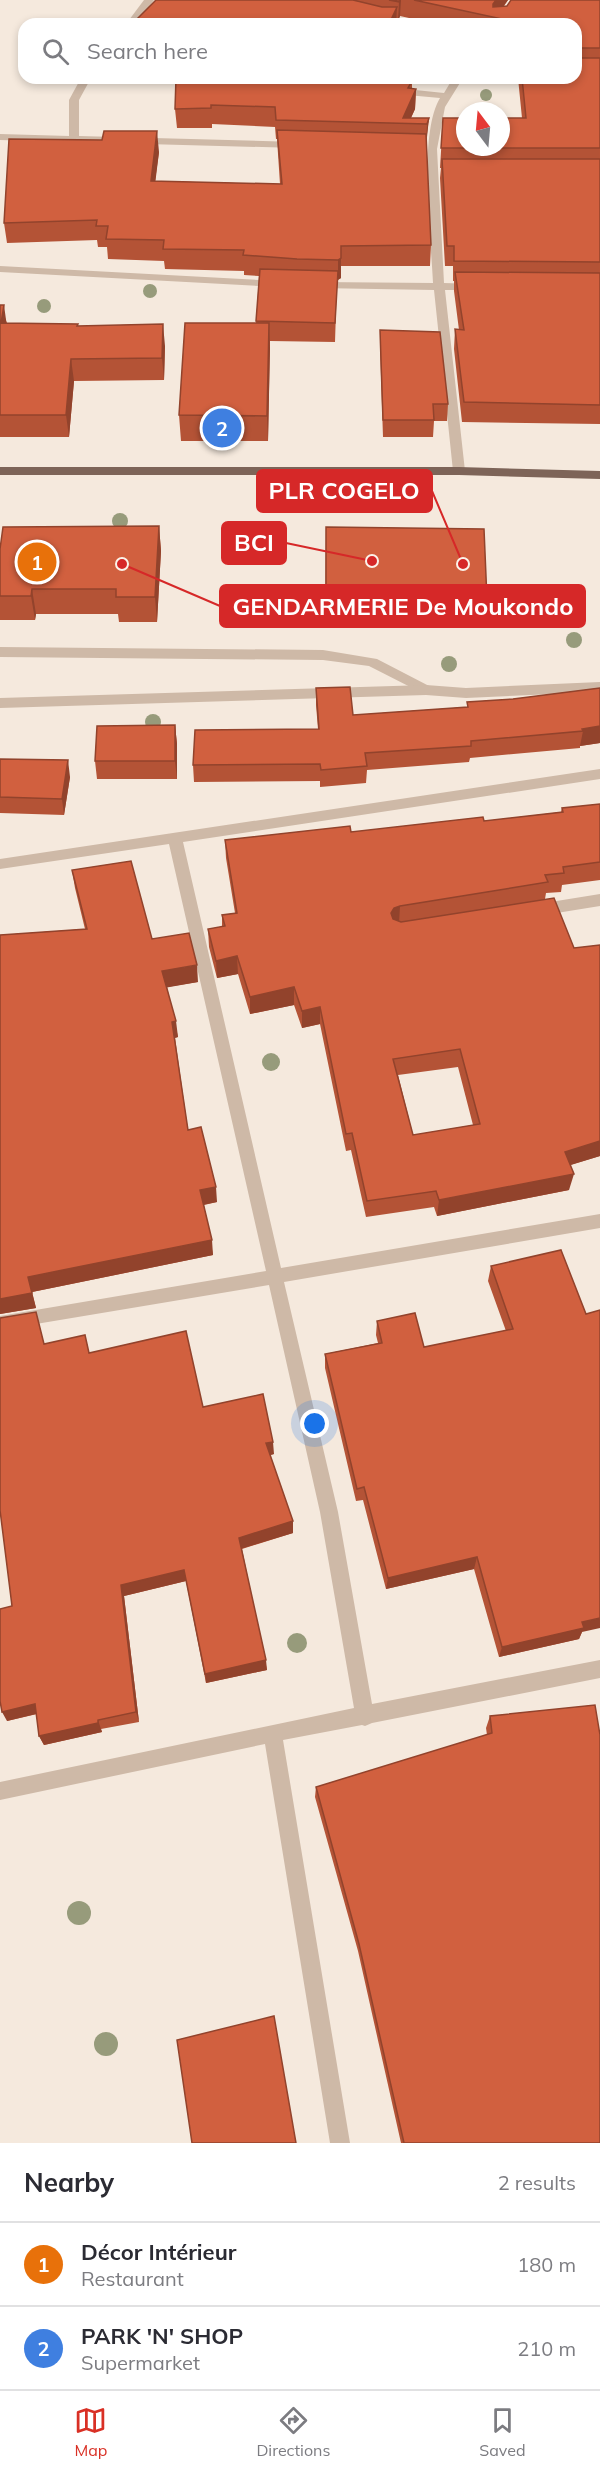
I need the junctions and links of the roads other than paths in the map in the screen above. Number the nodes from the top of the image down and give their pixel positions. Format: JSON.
{"nodes":[{"id":1,"x":149,"y":0,"type":"edge"},
{"id":2,"x":136,"y":18,"type":"edge"},
{"id":3,"x":83,"y":84,"type":"edge"},
{"id":4,"x":454,"y":84,"type":"edge"},
{"id":5,"x":382,"y":91,"type":"edge"},
{"id":6,"x":446,"y":96,"type":"junction"},
{"id":7,"x":0,"y":137,"type":"edge"},
{"id":8,"x":74,"y":139,"type":"junction"},
{"id":9,"x":313,"y":146,"type":"edge"},
{"id":10,"x":420,"y":148,"type":"edge"},
{"id":11,"x":432,"y":149,"type":"junction"},
{"id":12,"x":0,"y":269,"type":"edge"},
{"id":13,"x":285,"y":284,"type":"edge"},
{"id":14,"x":309,"y":285,"type":"edge"},
{"id":15,"x":439,"y":287,"type":"junction"},
{"id":16,"x":485,"y":287,"type":"edge"},
{"id":17,"x":0,"y":471,"type":"edge"},
{"id":18,"x":459,"y":471,"type":"junction"},
{"id":19,"x":600,"y":475,"type":"edge"},
{"id":20,"x":0,"y":652,"type":"edge"},
{"id":21,"x":600,"y":687,"type":"edge"},
{"id":22,"x":426,"y":690,"type":"junction"},
{"id":23,"x":0,"y":703,"type":"edge"},
{"id":24,"x":600,"y":774,"type":"edge"},
{"id":25,"x":175,"y":839,"type":"junction"},
{"id":26,"x":0,"y":864,"type":"edge"},
{"id":27,"x":600,"y":900,"type":"edge"},
{"id":28,"x":525,"y":912,"type":"edge"},
{"id":29,"x":600,"y":1221,"type":"edge"},
{"id":30,"x":274,"y":1276,"type":"junction"},
{"id":31,"x":0,"y":1323,"type":"edge"},
{"id":32,"x":600,"y":1670,"type":"edge"},
{"id":33,"x":365,"y":1716,"type":"junction"},
{"id":34,"x":273,"y":1733,"type":"junction"},
{"id":35,"x":0,"y":1791,"type":"edge"},
{"id":36,"x":340,"y":2143,"type":"edge"}],
"edges":[{"from":1,"to":2,"type":"street"},
{"from":3,"to":8,"type":"street"},
{"from":4,"to":6,"type":"street"},
{"from":5,"to":6,"type":"street"},
{"from":6,"to":11,"type":"street"},
{"from":7,"to":8,"type":"street"},
{"from":8,"to":9,"type":"street"},
{"from":10,"to":11,"type":"street"},
{"from":11,"to":15,"type":"street"},
{"from":12,"to":13,"type":"street"},
{"from":14,"to":15,"type":"street"},
{"from":15,"to":16,"type":"street"},
{"from":15,"to":18,"type":"street"},
{"from":17,"to":18,"type":"main road"},
{"from":18,"to":19,"type":"main road"},
{"from":20,"to":22,"type":"street"},
{"from":21,"to":22,"type":"street"},
{"from":22,"to":23,"type":"street"},
{"from":24,"to":25,"type":"street"},
{"from":25,"to":26,"type":"street"},
{"from":25,"to":30,"type":"street"},
{"from":27,"to":28,"type":"street"},
{"from":29,"to":30,"type":"street"},
{"from":30,"to":31,"type":"street"},
{"from":30,"to":33,"type":"street"},
{"from":32,"to":33,"type":"street"},
{"from":33,"to":34,"type":"street"},
{"from":34,"to":35,"type":"street"},
{"from":34,"to":36,"type":"street"}]}
